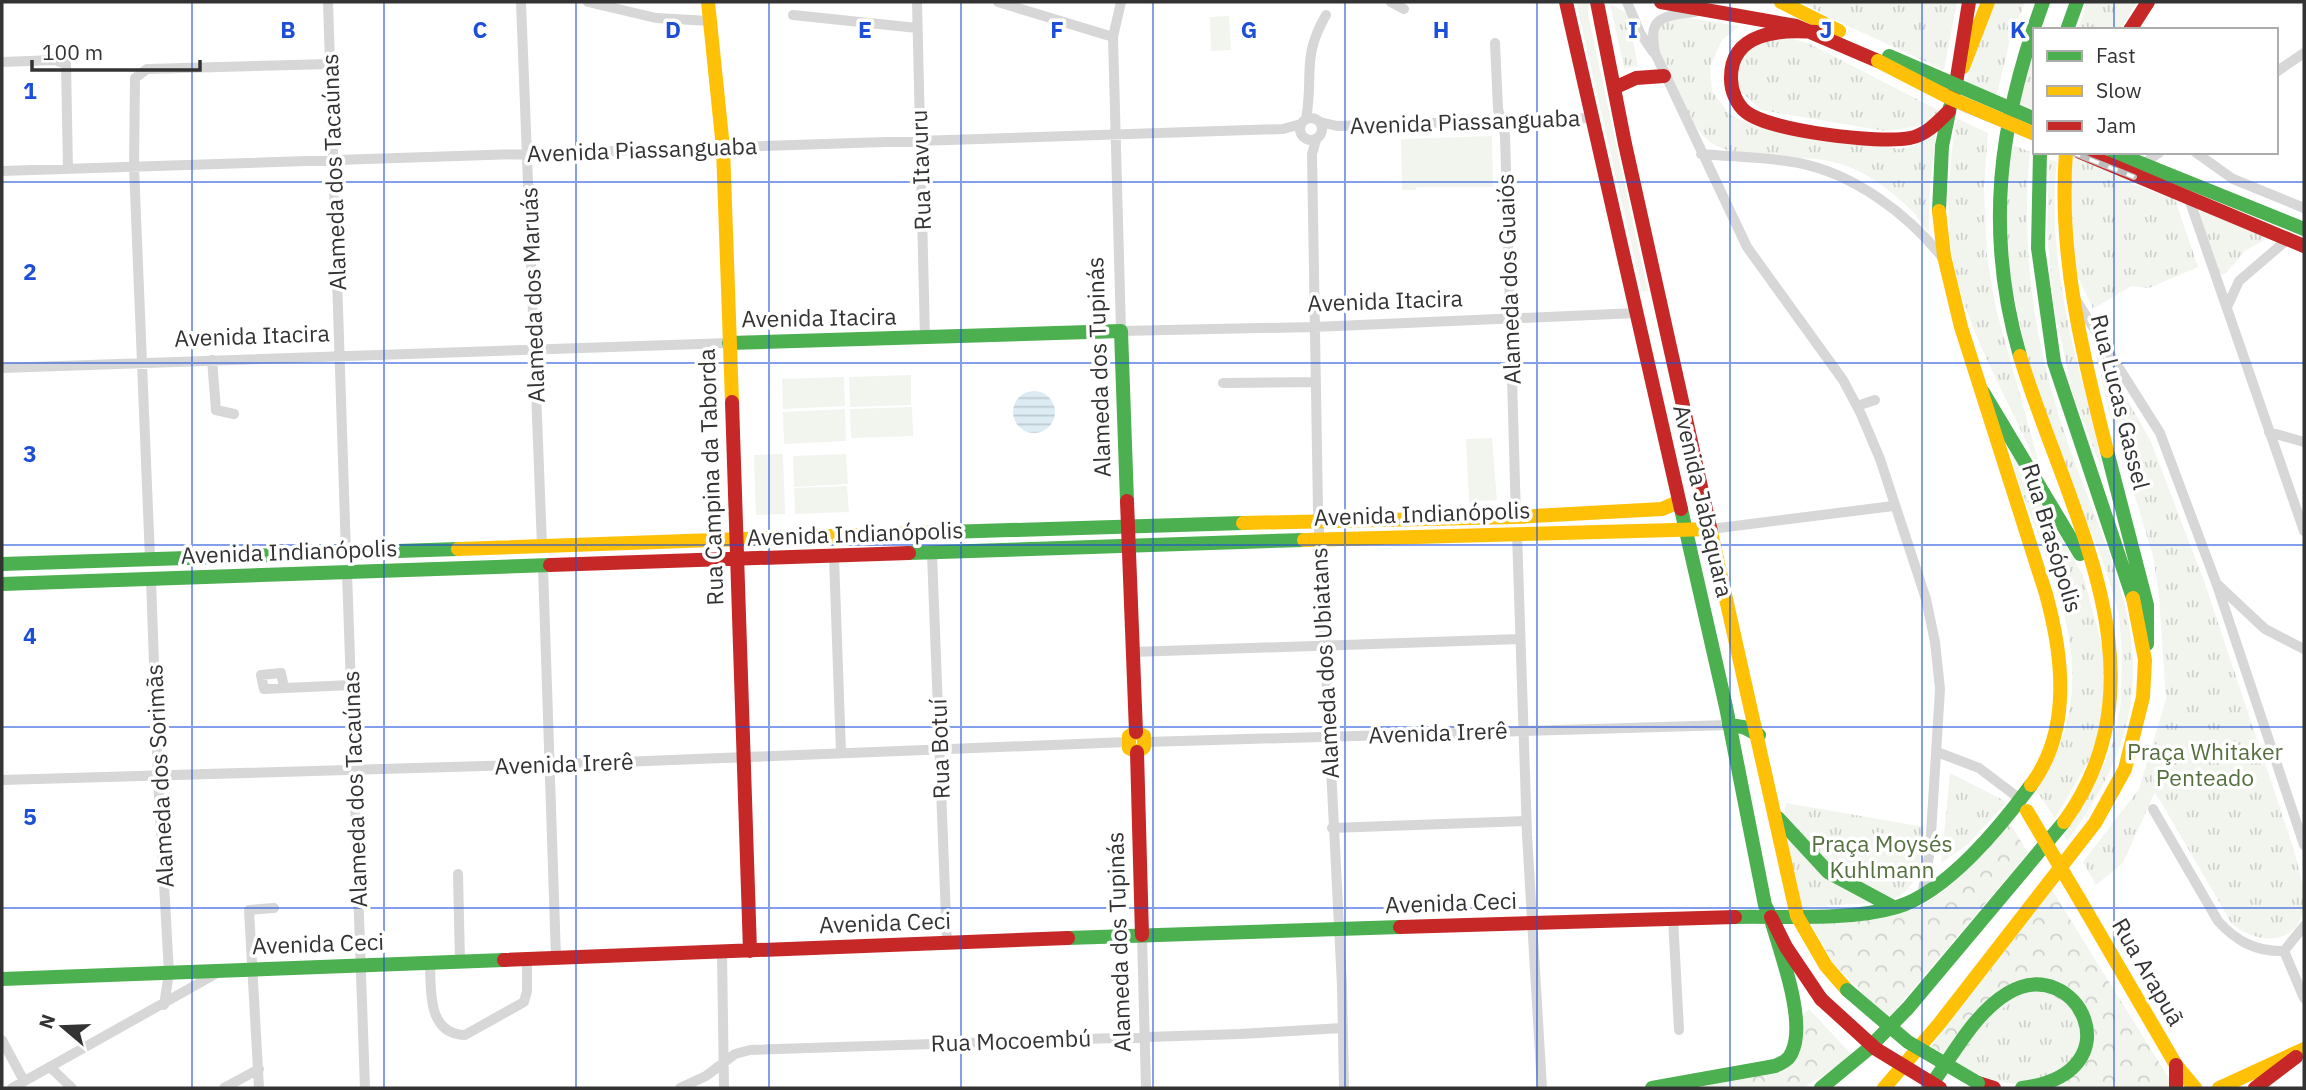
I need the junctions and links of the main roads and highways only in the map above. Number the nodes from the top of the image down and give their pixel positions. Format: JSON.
{"nodes":[{"id":1,"x":708,"y":2,"type":"edge"},
{"id":2,"x":1566,"y":2,"type":"edge"},
{"id":3,"x":1597,"y":2,"type":"edge"},
{"id":4,"x":1661,"y":2,"type":"edge"},
{"id":5,"x":1781,"y":2,"type":"edge"},
{"id":6,"x":1796,"y":2,"type":"edge"},
{"id":7,"x":1969,"y":2,"type":"edge"},
{"id":8,"x":1987,"y":2,"type":"edge"},
{"id":9,"x":2043,"y":2,"type":"edge"},
{"id":10,"x":2077,"y":2,"type":"edge"},
{"id":11,"x":2148,"y":2,"type":"edge"},
{"id":12,"x":1807,"y":16,"type":"junction"},
{"id":13,"x":2035,"y":28,"type":"edge"},
{"id":14,"x":2068,"y":28,"type":"edge"},
{"id":15,"x":2131,"y":28,"type":"edge"},
{"id":16,"x":1816,"y":32,"type":"junction"},
{"id":17,"x":2033,"y":34,"type":"edge"},
{"id":18,"x":1880,"y":57,"type":"junction"},
{"id":19,"x":1664,"y":76,"type":"road end"},
{"id":20,"x":1614,"y":88,"type":"junction"},
{"id":21,"x":1955,"y":90,"type":"junction"},
{"id":22,"x":1949,"y":111,"type":"junction"},
{"id":23,"x":2033,"y":118,"type":"edge"},
{"id":24,"x":2033,"y":133,"type":"edge"},
{"id":25,"x":2040,"y":154,"type":"edge"},
{"id":26,"x":2066,"y":154,"type":"edge"},
{"id":27,"x":2088,"y":154,"type":"edge"},
{"id":28,"x":2115,"y":154,"type":"edge"},
{"id":29,"x":2136,"y":166,"type":"junction"},
{"id":30,"x":2304,"y":231,"type":"edge"},
{"id":31,"x":2288,"y":239,"type":"junction"},
{"id":32,"x":2304,"y":246,"type":"edge"},
{"id":33,"x":1637,"y":313,"type":"junction"},
{"id":34,"x":1121,"y":331,"type":"joint"},
{"id":35,"x":1668,"y":336,"type":"junction"},
{"id":36,"x":729,"y":343,"type":"junction"},
{"id":37,"x":1983,"y":392,"type":"junction"},
{"id":38,"x":1678,"y":502,"type":"junction"},
{"id":39,"x":1126,"y":526,"type":"junction"},
{"id":40,"x":1711,"y":529,"type":"junction"},
{"id":41,"x":1686,"y":530,"type":"junction"},
{"id":42,"x":736,"y":539,"type":"junction"},
{"id":43,"x":1127,"y":546,"type":"junction"},
{"id":44,"x":736,"y":561,"type":"junction"},
{"id":45,"x":2,"y":564,"type":"edge"},
{"id":46,"x":2097,"y":583,"type":"junction"},
{"id":47,"x":2,"y":584,"type":"edge"},
{"id":48,"x":2145,"y":660,"type":"junction"},
{"id":49,"x":1729,"y":726,"type":"junction"},
{"id":50,"x":1759,"y":735,"type":"junction"},
{"id":51,"x":2024,"y":805,"type":"junction"},
{"id":52,"x":1776,"y":815,"type":"junction"},
{"id":53,"x":1894,"y":907,"type":"junction"},
{"id":54,"x":1770,"y":916,"type":"junction"},
{"id":55,"x":1797,"y":916,"type":"junction"},
{"id":56,"x":1142,"y":935,"type":"junction"},
{"id":57,"x":750,"y":951,"type":"junction"},
{"id":58,"x":2,"y":979,"type":"edge"},
{"id":59,"x":2304,"y":1049,"type":"edge"},
{"id":60,"x":2176,"y":1065,"type":"junction"},
{"id":61,"x":1652,"y":1088,"type":"edge"},
{"id":62,"x":1821,"y":1088,"type":"edge"},
{"id":63,"x":1884,"y":1088,"type":"edge"},
{"id":64,"x":1929,"y":1088,"type":"edge"},
{"id":65,"x":1940,"y":1088,"type":"edge"},
{"id":66,"x":1994,"y":1088,"type":"edge"},
{"id":67,"x":2022,"y":1088,"type":"edge"},
{"id":68,"x":2176,"y":1088,"type":"edge"},
{"id":69,"x":2195,"y":1088,"type":"edge"},
{"id":70,"x":2219,"y":1088,"type":"edge"},
{"id":71,"x":2255,"y":1088,"type":"edge"}],
"edges":[{"from":1,"to":36,"type":"main road","name":"Rua Campina da Taborda"},
{"from":2,"to":33,"type":"main road","name":"Avenida Jabaquara"},
{"from":3,"to":20,"type":"main road","name":"Avenida Jabaquara"},
{"from":4,"to":16,"type":"main road"},
{"from":5,"to":12,"type":"main road"},
{"from":6,"to":12,"type":"main road"},
{"from":7,"to":21,"type":"main road"},
{"from":8,"to":21,"type":"main road","name":"Rua Brasópolis"},
{"from":9,"to":13,"type":"main road"},
{"from":10,"to":14,"type":"main road"},
{"from":11,"to":15,"type":"main road"},
{"from":12,"to":18,"type":"main road"},
{"from":16,"to":18,"type":"main road"},
{"from":16,"to":22,"type":"main road"},
{"from":17,"to":46,"type":"main road"},
{"from":18,"to":23,"type":"main road","bridge":true},
{"from":18,"to":24,"type":"main road","bridge":true},
{"from":19,"to":20,"type":"main road"},
{"from":20,"to":35,"type":"main road","name":"Avenida Jabaquara"},
{"from":21,"to":22,"type":"main road","name":"Rua Brasópolis"},
{"from":22,"to":37,"type":"main road","name":"Rua Brasópolis"},
{"from":25,"to":48,"type":"main road"},
{"from":26,"to":48,"type":"main road","name":"Rua Lucas Gassel"},
{"from":27,"to":29,"type":"main road"},
{"from":28,"to":29,"type":"main road"},
{"from":29,"to":30,"type":"main road"},
{"from":29,"to":31,"type":"main road"},
{"from":30,"to":31,"type":"main road"},
{"from":31,"to":32,"type":"main road"},
{"from":33,"to":35,"type":"main road"},
{"from":33,"to":38,"type":"main road","name":"Avenida Jabaquara"},
{"from":34,"to":36,"type":"main road","name":"Avenida Itacira"},
{"from":34,"to":39,"type":"main road","name":"Alameda dos Tupinás"},
{"from":35,"to":40,"type":"main road","name":"Avenida Jabaquara"},
{"from":36,"to":42,"type":"main road","name":"Rua Campina da Taborda"},
{"from":37,"to":46,"type":"main road"},
{"from":37,"to":51,"type":"main road","name":"Rua Brasópolis"},
{"from":38,"to":39,"type":"main road","name":"Avenida Indianópolis"},
{"from":38,"to":41,"type":"main road","name":"Avenida Jabaquara"},
{"from":39,"to":42,"type":"main road","name":"Avenida Indianópolis"},
{"from":39,"to":43,"type":"main road","name":"Alameda dos Tupinás"},
{"from":40,"to":41,"type":"main road","name":"Avenida Indianópolis"},
{"from":40,"to":50,"type":"main road","name":"Avenida Jabaquara"},
{"from":41,"to":43,"type":"main road","name":"Avenida Indianópolis"},
{"from":41,"to":49,"type":"main road","name":"Avenida Jabaquara"},
{"from":42,"to":44,"type":"main road","name":"Rua Campina da Taborda"},
{"from":42,"to":45,"type":"main road","name":"Avenida Indianópolis"},
{"from":43,"to":44,"type":"main road","name":"Avenida Indianópolis"},
{"from":43,"to":56,"type":"main road","name":"Alameda dos Tupinás"},
{"from":44,"to":47,"type":"main road","name":"Avenida Indianópolis"},
{"from":44,"to":57,"type":"main road","name":"Rua Campina da Taborda"},
{"from":46,"to":62,"type":"main road"},
{"from":48,"to":63,"type":"main road"},
{"from":49,"to":50,"type":"main road"},
{"from":49,"to":54,"type":"main road","name":"Avenida Jabaquara"},
{"from":50,"to":52,"type":"main road","name":"Avenida Jabaquara"},
{"from":51,"to":53,"type":"main road","name":"Rua Brasópolis"},
{"from":51,"to":60,"type":"main road","name":"Rua Arapuã","bridge":true},
{"from":52,"to":53,"type":"main road"},
{"from":52,"to":55,"type":"main road","name":"Avenida Jabaquara"},
{"from":53,"to":55,"type":"main road","name":"Rua Brasópolis"},
{"from":54,"to":55,"type":"main road","name":"Rua Brasópolis"},
{"from":54,"to":56,"type":"main road","name":"Avenida Ceci"},
{"from":54,"to":61,"type":"main road"},
{"from":54,"to":65,"type":"main road","name":"Avenida Jabaquara","bridge":true},
{"from":55,"to":66,"type":"main road","name":"Avenida Jabaquara","bridge":true},
{"from":56,"to":57,"type":"main road","name":"Avenida Ceci"},
{"from":57,"to":58,"type":"main road","name":"Avenida Ceci"},
{"from":59,"to":70,"type":"main road"},
{"from":59,"to":71,"type":"main road"},
{"from":60,"to":68,"type":"main road"},
{"from":60,"to":69,"type":"main road","name":"Rua Arapuã"},
{"from":64,"to":67,"type":"main road"}]}
